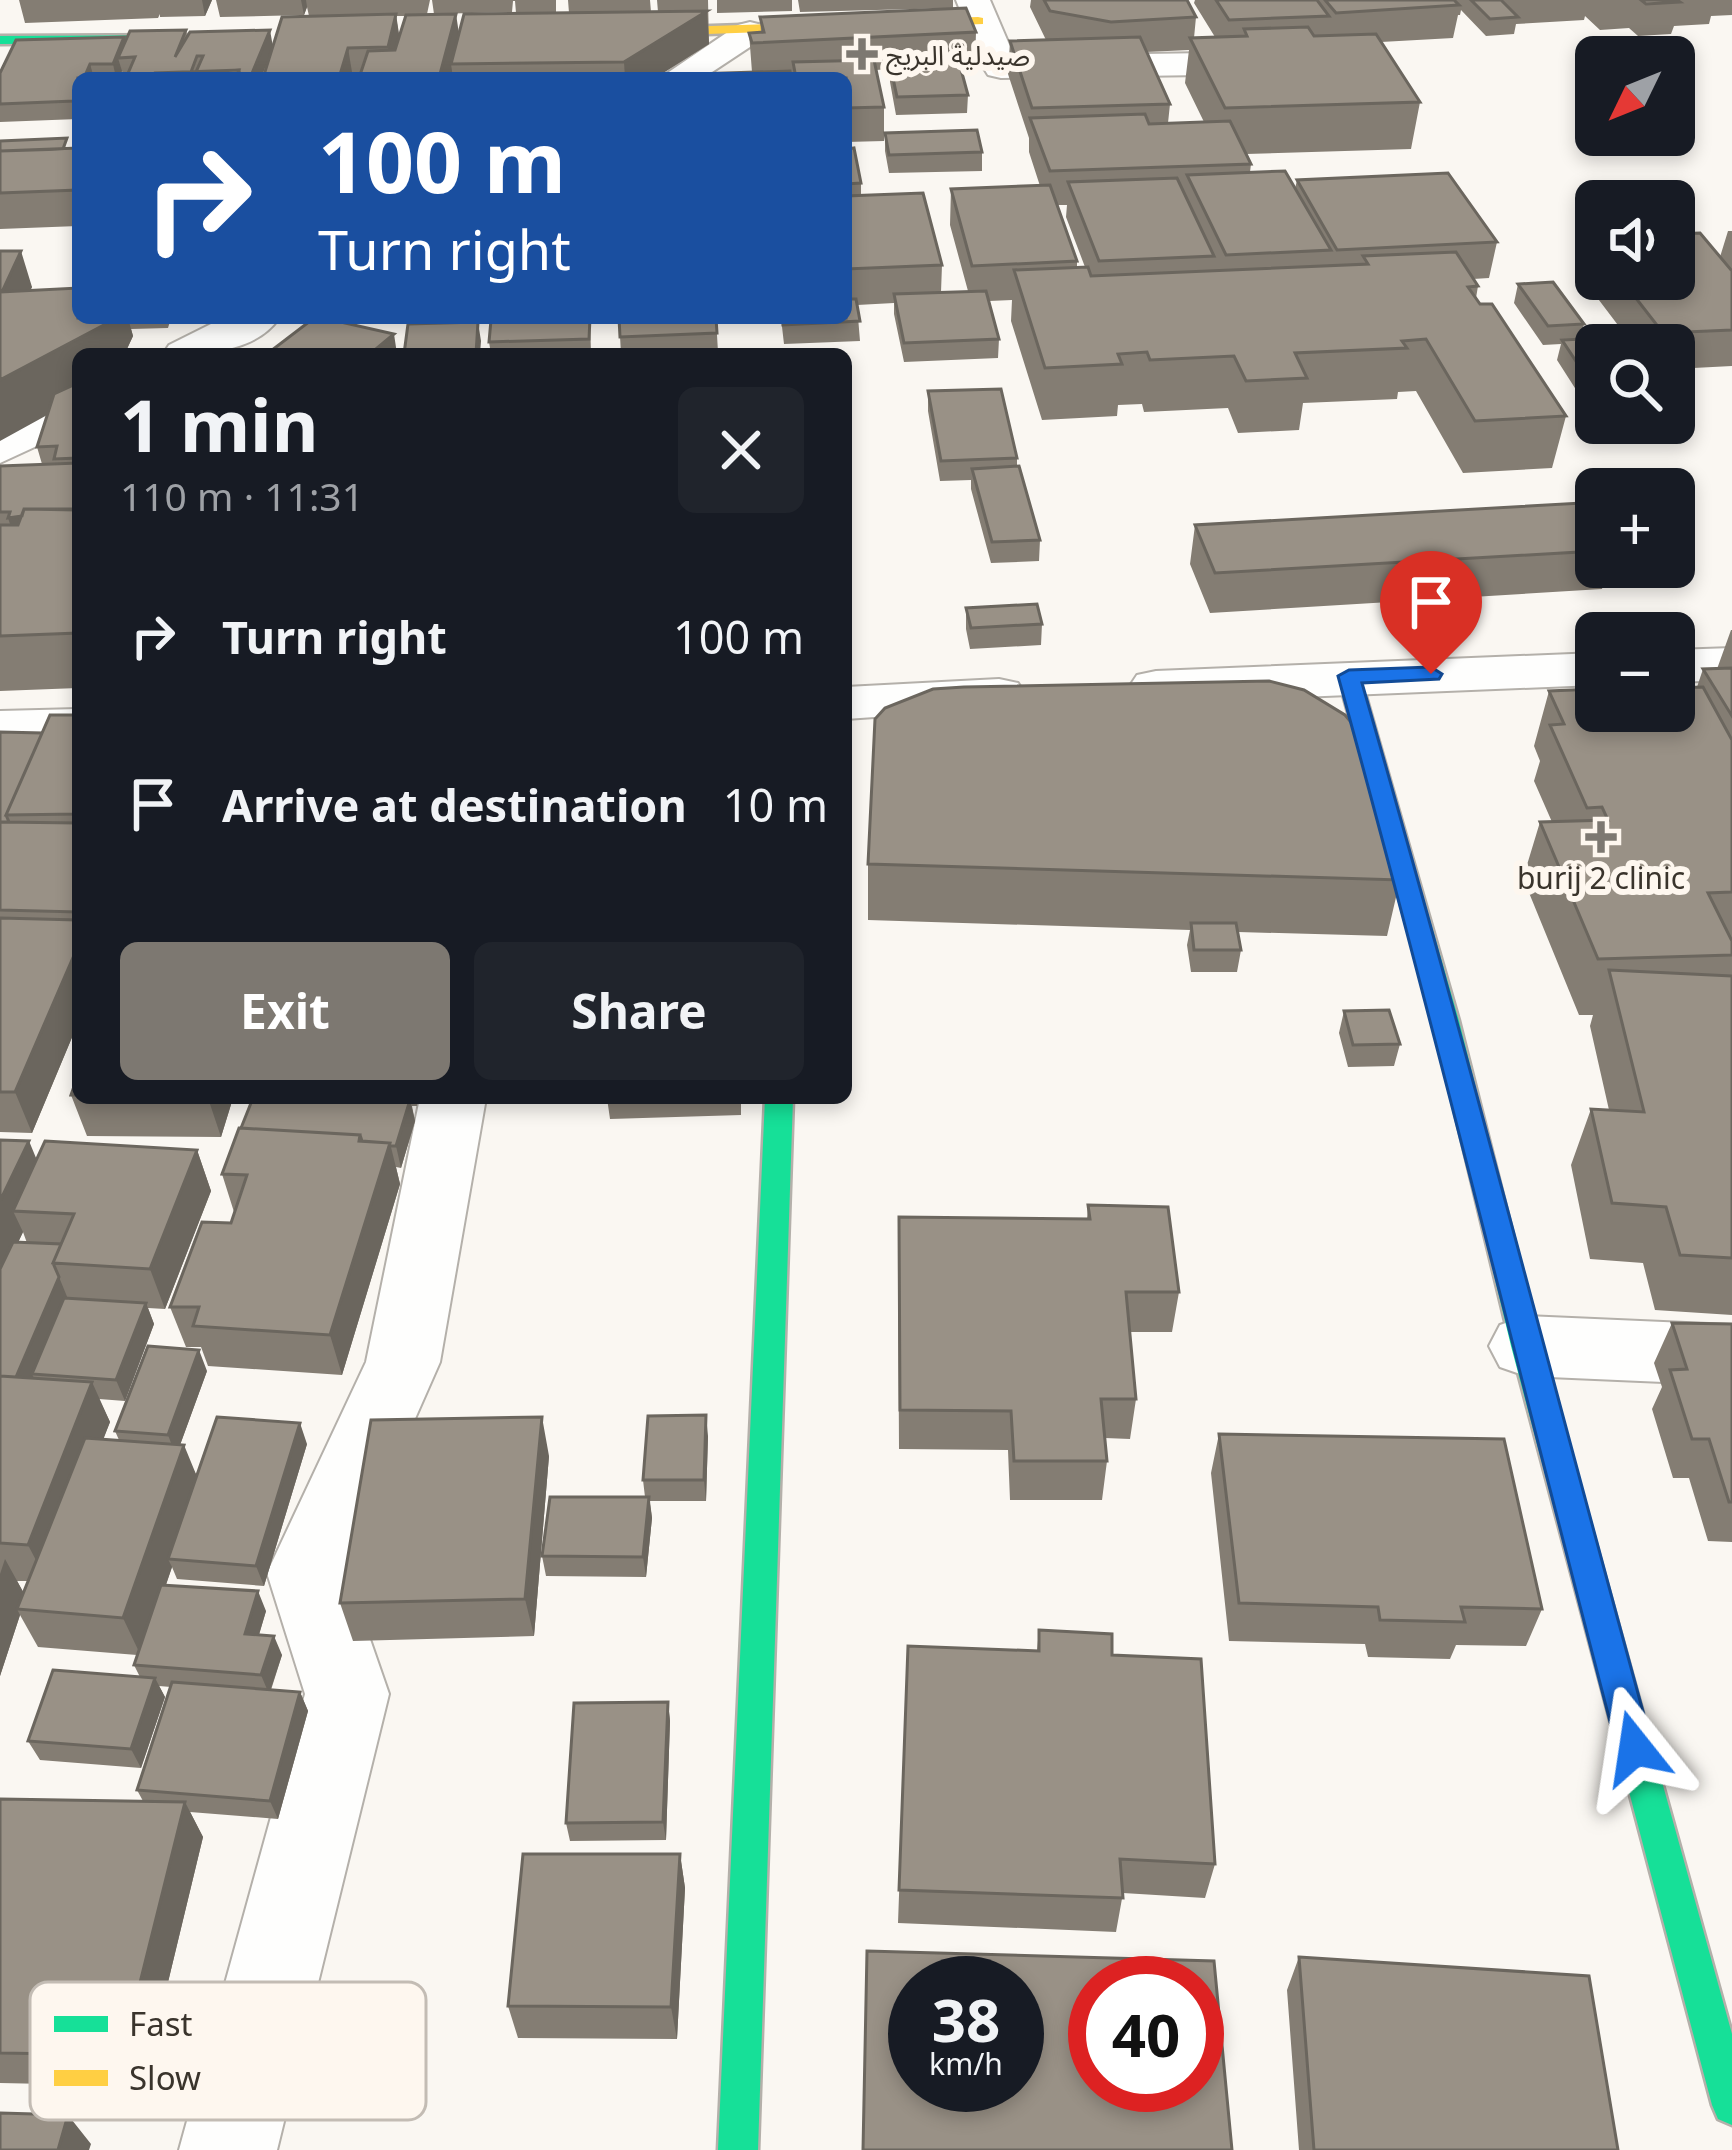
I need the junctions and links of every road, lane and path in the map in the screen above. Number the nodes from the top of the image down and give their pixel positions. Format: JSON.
{"nodes":[{"id":1,"x":976,"y":10,"type":"edge"},
{"id":2,"x":750,"y":32,"type":"junction"},
{"id":3,"x":586,"y":34,"type":"edge"},
{"id":4,"x":258,"y":38,"type":"edge"},
{"id":5,"x":0,"y":40,"type":"edge"},
{"id":6,"x":1297,"y":62,"type":"edge"},
{"id":7,"x":688,"y":72,"type":"edge"},
{"id":8,"x":245,"y":324,"type":"edge"},
{"id":9,"x":197,"y":348,"type":"edge"},
{"id":10,"x":72,"y":412,"type":"edge"},
{"id":11,"x":0,"y":449,"type":"edge"},
{"id":12,"x":1732,"y":664,"type":"edge"},
{"id":13,"x":1695,"y":665,"type":"edge"},
{"id":14,"x":1575,"y":670,"type":"edge"},
{"id":15,"x":1349,"y":676,"type":"junction"},
{"id":16,"x":1109,"y":689,"type":"edge"},
{"id":17,"x":1037,"y":693,"type":"edge"},
{"id":18,"x":852,"y":703,"type":"edge"},
{"id":19,"x":72,"y":726,"type":"edge"},
{"id":20,"x":0,"y":728,"type":"edge"},
{"id":21,"x":452,"y":1104,"type":"edge"},
{"id":22,"x":779,"y":1104,"type":"edge"},
{"id":23,"x":1526,"y":1346,"type":"junction"},
{"id":24,"x":1732,"y":1355,"type":"edge"},
{"id":25,"x":272,"y":1982,"type":"edge"},
{"id":26,"x":1732,"y":2105,"type":"edge"},
{"id":27,"x":236,"y":2120,"type":"edge"},
{"id":28,"x":228,"y":2150,"type":"edge"},
{"id":29,"x":738,"y":2150,"type":"edge"}],
"edges":[{"from":1,"to":2,"type":"street"},
{"from":1,"to":6,"type":"street"},
{"from":2,"to":3,"type":"street"},
{"from":2,"to":7,"type":"street"},
{"from":4,"to":5,"type":"street"},
{"from":8,"to":9,"type":"street"},
{"from":10,"to":11,"type":"street"},
{"from":12,"to":13,"type":"street"},
{"from":14,"to":15,"type":"street"},
{"from":15,"to":16,"type":"street"},
{"from":15,"to":23,"type":"street"},
{"from":17,"to":18,"type":"street"},
{"from":19,"to":20,"type":"street"},
{"from":21,"to":25,"type":"street"},
{"from":22,"to":29,"type":"street"},
{"from":23,"to":24,"type":"street"},
{"from":23,"to":26,"type":"street"},
{"from":27,"to":28,"type":"street"}]}
